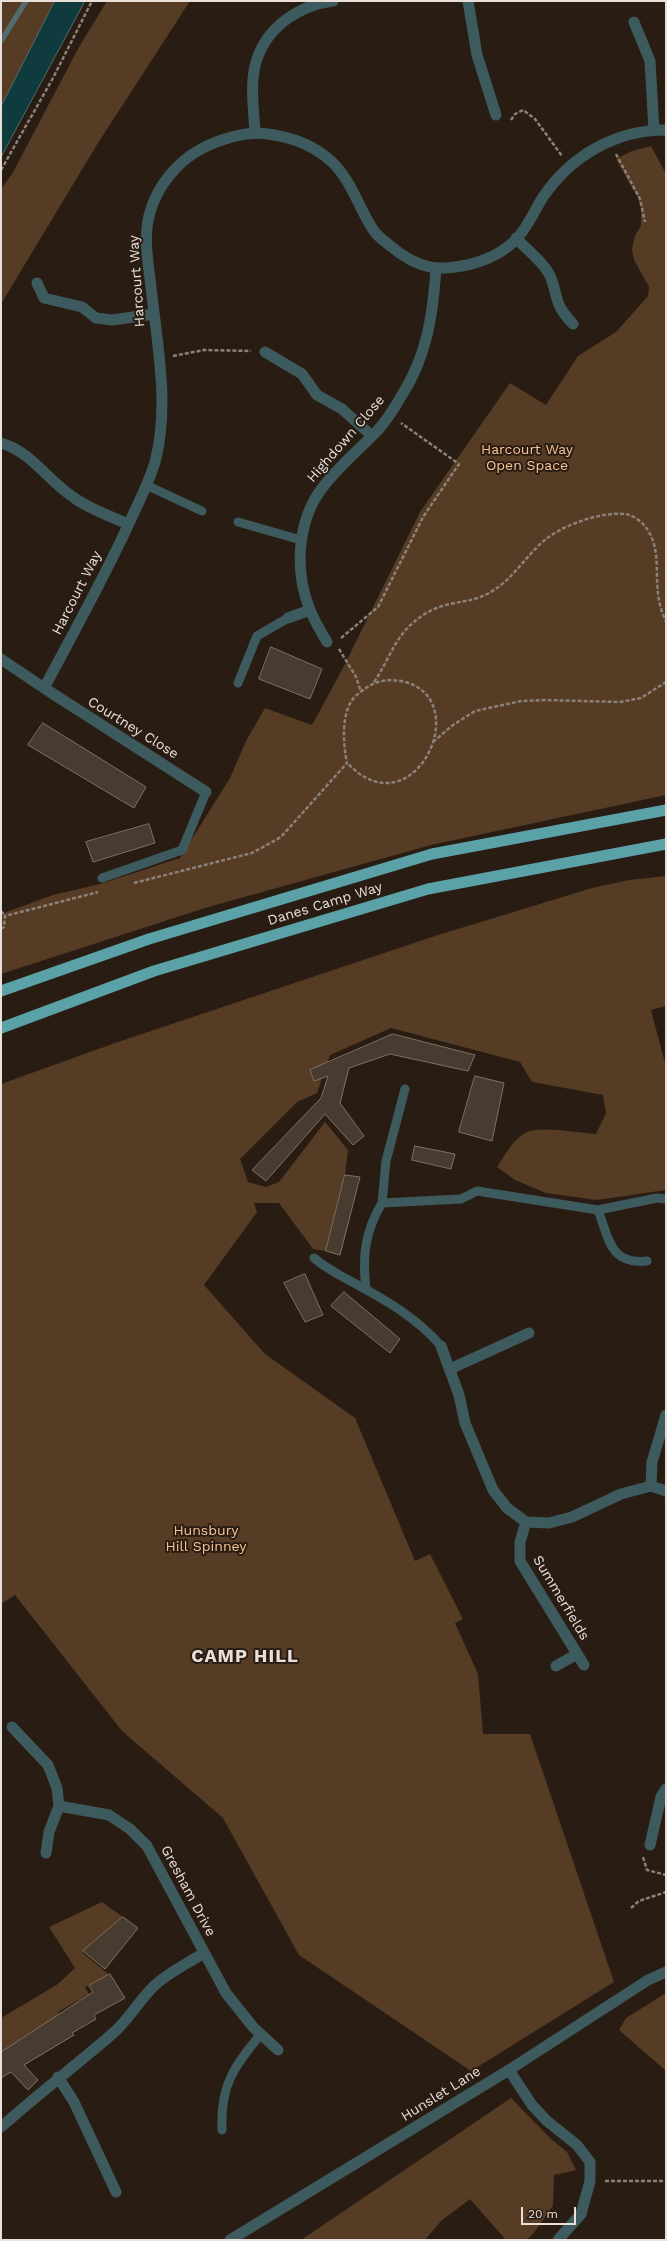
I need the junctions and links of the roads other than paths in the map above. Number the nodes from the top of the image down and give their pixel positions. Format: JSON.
{"nodes":[{"id":1,"x":333,"y":1,"type":"edge"},
{"id":2,"x":468,"y":1,"type":"edge"},
{"id":3,"x":634,"y":22,"type":"dead end"},
{"id":4,"x":496,"y":115,"type":"road end"},
{"id":5,"x":654,"y":130,"type":"junction"},
{"id":6,"x":666,"y":130,"type":"edge"},
{"id":7,"x":255,"y":133,"type":"junction"},
{"id":8,"x":516,"y":238,"type":"junction"},
{"id":9,"x":436,"y":268,"type":"junction"},
{"id":10,"x":37,"y":283,"type":"dead end"},
{"id":11,"x":154,"y":314,"type":"junction"},
{"id":12,"x":574,"y":324,"type":"dead end"},
{"id":13,"x":265,"y":352,"type":"road end"},
{"id":14,"x":371,"y":435,"type":"junction"},
{"id":15,"x":1,"y":442,"type":"edge"},
{"id":16,"x":146,"y":485,"type":"junction"},
{"id":17,"x":202,"y":512,"type":"dead end"},
{"id":18,"x":238,"y":522,"type":"dead end"},
{"id":19,"x":128,"y":524,"type":"junction"},
{"id":20,"x":301,"y":540,"type":"junction"},
{"id":21,"x":310,"y":610,"type":"junction"},
{"id":22,"x":288,"y":618,"type":"joint"},
{"id":23,"x":327,"y":642,"type":"dead end"},
{"id":24,"x":1,"y":659,"type":"edge"},
{"id":25,"x":238,"y":683,"type":"dead end"},
{"id":26,"x":44,"y":688,"type":"junction"},
{"id":27,"x":206,"y":792,"type":"joint"},
{"id":28,"x":666,"y":810,"type":"edge"},
{"id":29,"x":666,"y":844,"type":"edge"},
{"id":30,"x":102,"y":878,"type":"dead end"},
{"id":31,"x":1,"y":991,"type":"edge"},
{"id":32,"x":1,"y":1028,"type":"edge"},
{"id":33,"x":405,"y":1089,"type":"dead end"},
{"id":34,"x":666,"y":1199,"type":"edge"},
{"id":35,"x":382,"y":1203,"type":"junction"},
{"id":36,"x":598,"y":1210,"type":"junction"},
{"id":37,"x":314,"y":1258,"type":"dead end"},
{"id":38,"x":647,"y":1261,"type":"dead end"},
{"id":39,"x":366,"y":1289,"type":"junction"},
{"id":40,"x":529,"y":1333,"type":"dead end"},
{"id":41,"x":441,"y":1346,"type":"joint"},
{"id":42,"x":450,"y":1369,"type":"junction"},
{"id":43,"x":666,"y":1415,"type":"edge"},
{"id":44,"x":651,"y":1486,"type":"junction"},
{"id":45,"x":666,"y":1491,"type":"edge"},
{"id":46,"x":526,"y":1522,"type":"junction"},
{"id":47,"x":577,"y":1654,"type":"junction"},
{"id":48,"x":584,"y":1665,"type":"dead end"},
{"id":49,"x":556,"y":1666,"type":"dead end"},
{"id":50,"x":12,"y":1727,"type":"dead end"},
{"id":51,"x":666,"y":1789,"type":"edge"},
{"id":52,"x":59,"y":1806,"type":"junction"},
{"id":53,"x":650,"y":1845,"type":"dead end"},
{"id":54,"x":46,"y":1853,"type":"dead end"},
{"id":55,"x":204,"y":1953,"type":"junction"},
{"id":56,"x":666,"y":1972,"type":"edge"},
{"id":57,"x":261,"y":2034,"type":"junction"},
{"id":58,"x":278,"y":2050,"type":"dead end"},
{"id":59,"x":509,"y":2070,"type":"junction"},
{"id":60,"x":58,"y":2077,"type":"junction"},
{"id":61,"x":1,"y":2126,"type":"edge"},
{"id":62,"x":222,"y":2130,"type":"dead end"},
{"id":63,"x":116,"y":2192,"type":"dead end"},
{"id":64,"x":230,"y":2240,"type":"edge"},
{"id":65,"x":558,"y":2240,"type":"edge"}],
"edges":[{"from":1,"to":7,"type":"street"},
{"from":2,"to":4,"type":"street"},
{"from":3,"to":5,"type":"street"},
{"from":5,"to":6,"type":"street","name":"Harcourt Way"},
{"from":5,"to":8,"type":"street","name":"Harcourt Way"},
{"from":7,"to":9,"type":"street","name":"Harcourt Way"},
{"from":7,"to":11,"type":"street","name":"Harcourt Way"},
{"from":8,"to":9,"type":"street","name":"Harcourt Way"},
{"from":8,"to":12,"type":"street"},
{"from":9,"to":14,"type":"street","name":"Highdown Close"},
{"from":10,"to":11,"type":"street"},
{"from":11,"to":16,"type":"street","name":"Harcourt Way"},
{"from":13,"to":14,"type":"street"},
{"from":14,"to":20,"type":"street","name":"Highdown Close"},
{"from":15,"to":19,"type":"street"},
{"from":16,"to":17,"type":"lane"},
{"from":16,"to":19,"type":"street","name":"Harcourt Way"},
{"from":18,"to":20,"type":"lane"},
{"from":19,"to":26,"type":"street","name":"Harcourt Way"},
{"from":20,"to":21,"type":"street","name":"Highdown Close"},
{"from":21,"to":22,"type":"street"},
{"from":21,"to":23,"type":"street","name":"Highdown Close"},
{"from":22,"to":25,"type":"lane"},
{"from":24,"to":26,"type":"street"},
{"from":26,"to":27,"type":"street","name":"Courtney Close"},
{"from":27,"to":30,"type":"lane"},
{"from":28,"to":31,"type":"highway","name":"Danes Camp Way"},
{"from":29,"to":32,"type":"highway","name":"Danes Camp Way"},
{"from":33,"to":35,"type":"lane"},
{"from":34,"to":36,"type":"lane"},
{"from":35,"to":36,"type":"lane"},
{"from":35,"to":39,"type":"lane"},
{"from":36,"to":38,"type":"lane"},
{"from":37,"to":39,"type":"lane"},
{"from":39,"to":41,"type":"lane"},
{"from":40,"to":42,"type":"street"},
{"from":41,"to":42,"type":"street"},
{"from":42,"to":46,"type":"street"},
{"from":43,"to":44,"type":"street"},
{"from":44,"to":45,"type":"street"},
{"from":44,"to":46,"type":"street"},
{"from":46,"to":47,"type":"street","name":"Summerfields"},
{"from":47,"to":48,"type":"street","name":"Summerfields"},
{"from":47,"to":49,"type":"street"},
{"from":50,"to":52,"type":"street"},
{"from":51,"to":53,"type":"street"},
{"from":52,"to":54,"type":"street"},
{"from":52,"to":55,"type":"street","name":"Gresham Drive"},
{"from":55,"to":57,"type":"street","name":"Gresham Drive"},
{"from":55,"to":60,"type":"street","name":"Gresham Drive"},
{"from":56,"to":59,"type":"street","name":"Hunslet Lane"},
{"from":57,"to":58,"type":"street","name":"Gresham Drive"},
{"from":57,"to":62,"type":"lane"},
{"from":59,"to":64,"type":"street","name":"Hunslet Lane"},
{"from":59,"to":65,"type":"street"},
{"from":60,"to":61,"type":"street","name":"Gresham Drive"},
{"from":60,"to":63,"type":"street"}]}
